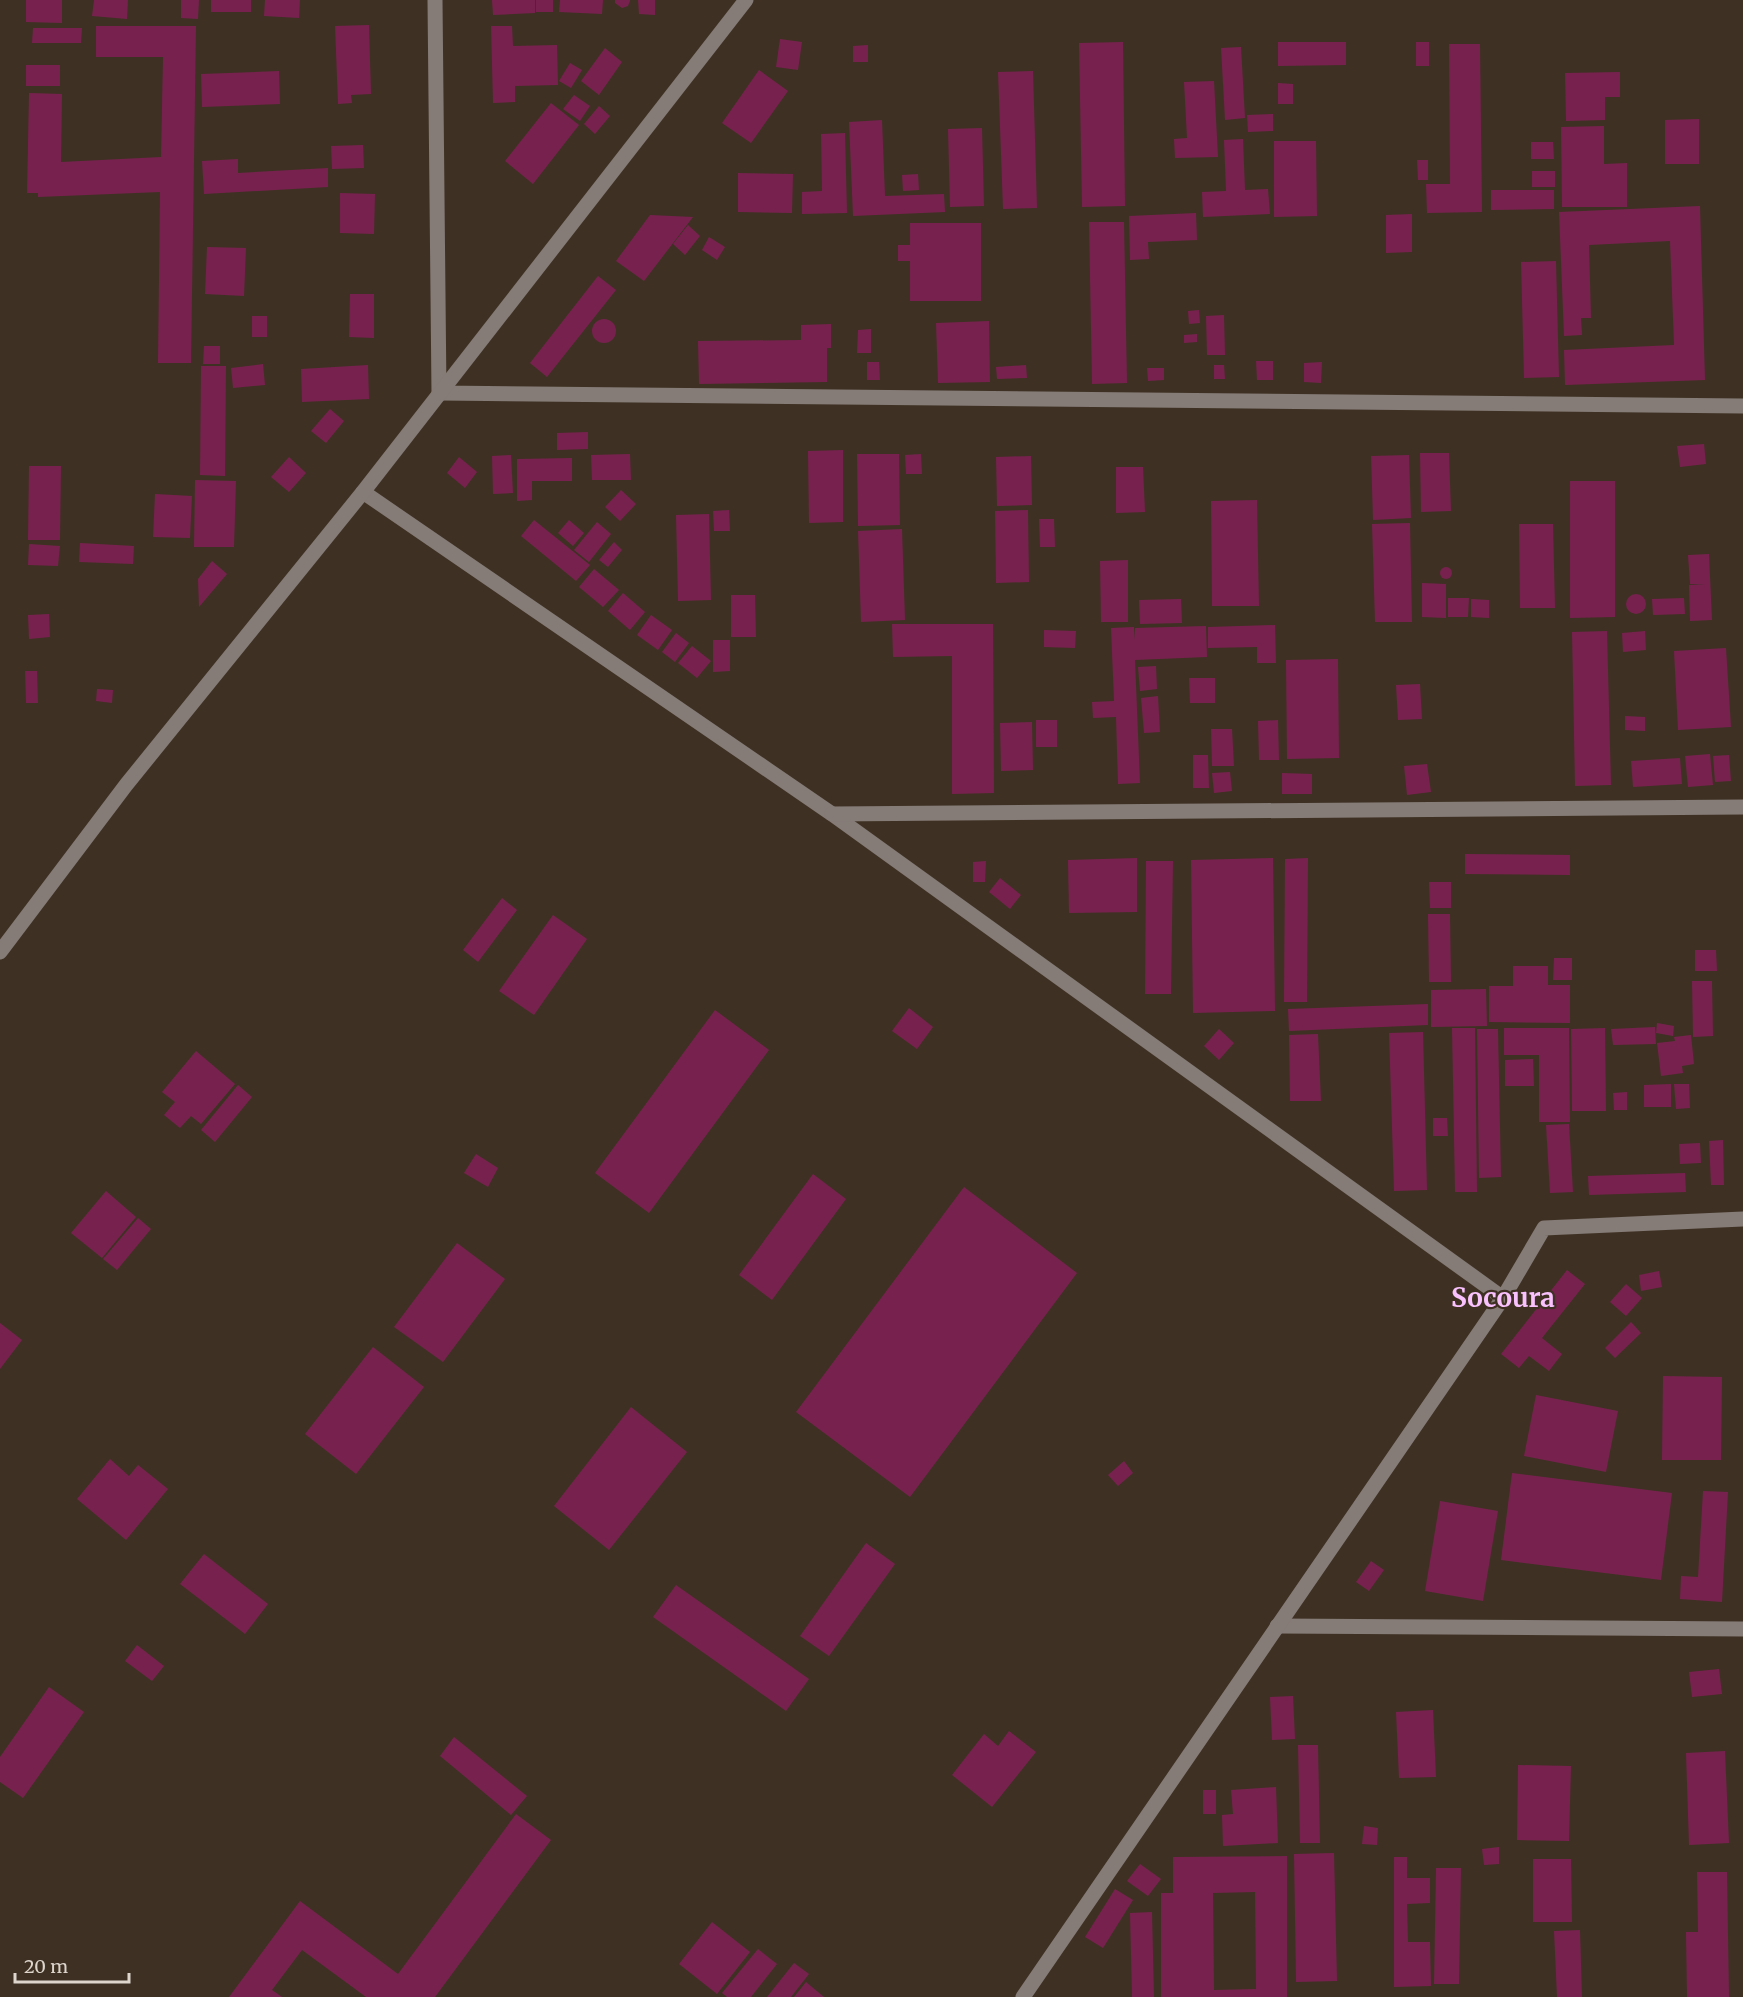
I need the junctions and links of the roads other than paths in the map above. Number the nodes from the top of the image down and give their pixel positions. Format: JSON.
{"nodes":[{"id":1,"x":435,"y":0,"type":"edge"},
{"id":2,"x":746,"y":0,"type":"edge"},
{"id":3,"x":439,"y":393,"type":"junction"},
{"id":4,"x":1743,"y":406,"type":"edge"},
{"id":5,"x":363,"y":492,"type":"junction"},
{"id":6,"x":1743,"y":807,"type":"edge"},
{"id":7,"x":832,"y":814,"type":"junction"},
{"id":8,"x":0,"y":952,"type":"edge"},
{"id":9,"x":1743,"y":1219,"type":"edge"},
{"id":10,"x":1503,"y":1298,"type":"junction"},
{"id":11,"x":1278,"y":1626,"type":"junction"},
{"id":12,"x":1743,"y":1629,"type":"edge"},
{"id":13,"x":1023,"y":1997,"type":"edge"}],
"edges":[{"from":1,"to":3,"type":"street"},
{"from":2,"to":3,"type":"street"},
{"from":3,"to":4,"type":"street"},
{"from":3,"to":5,"type":"street"},
{"from":5,"to":7,"type":"street"},
{"from":5,"to":8,"type":"street"},
{"from":6,"to":7,"type":"street"},
{"from":7,"to":10,"type":"street"},
{"from":9,"to":10,"type":"street"},
{"from":10,"to":11,"type":"street"},
{"from":11,"to":12,"type":"street"},
{"from":11,"to":13,"type":"street"}]}
